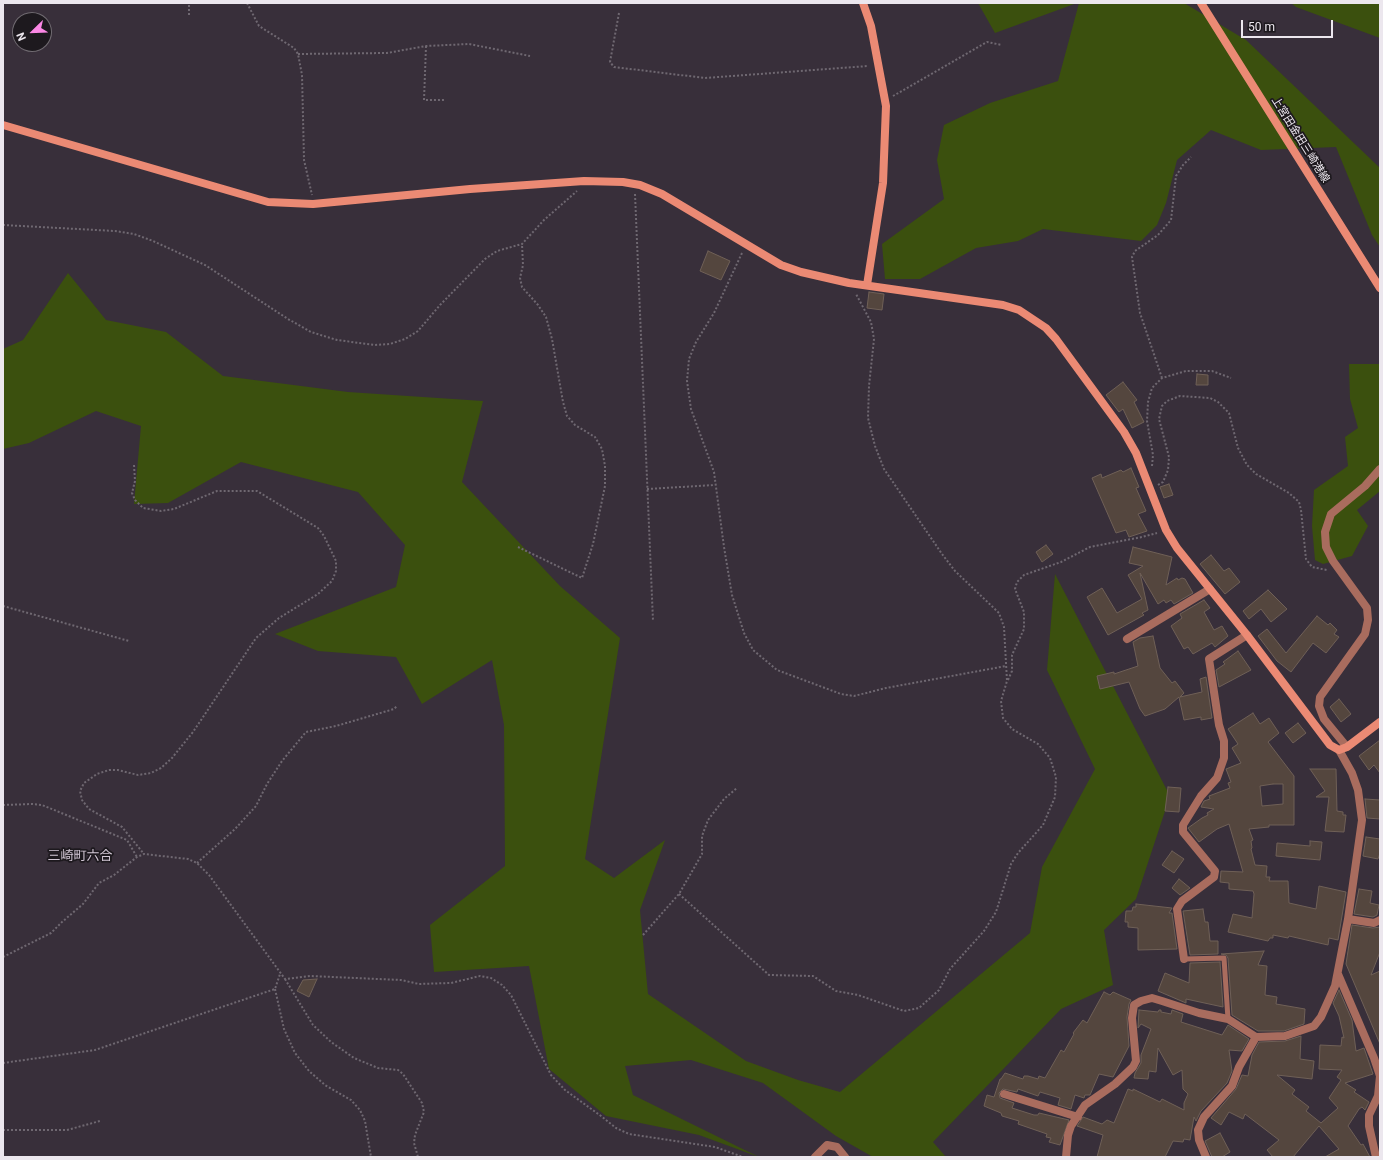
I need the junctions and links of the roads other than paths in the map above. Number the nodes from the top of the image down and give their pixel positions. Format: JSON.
{"nodes":[{"id":1,"x":863,"y":3,"type":"edge"},
{"id":2,"x":1202,"y":3,"type":"edge"},
{"id":3,"x":3,"y":125,"type":"edge"},
{"id":4,"x":867,"y":284,"type":"junction"},
{"id":5,"x":1380,"y":288,"type":"edge"},
{"id":6,"x":1380,"y":469,"type":"edge"},
{"id":7,"x":1210,"y":588,"type":"junction"},
{"id":8,"x":1247,"y":635,"type":"junction"},
{"id":9,"x":1127,"y":639,"type":"dead end"},
{"id":10,"x":1380,"y":722,"type":"edge"},
{"id":11,"x":1343,"y":749,"type":"junction"},
{"id":12,"x":1348,"y":919,"type":"junction"},
{"id":13,"x":1380,"y":920,"type":"edge"},
{"id":14,"x":1184,"y":959,"type":"joint"},
{"id":15,"x":1338,"y":974,"type":"junction"},
{"id":16,"x":1228,"y":1019,"type":"junction"},
{"id":17,"x":1256,"y":1037,"type":"junction"},
{"id":18,"x":1380,"y":1085,"type":"edge"},
{"id":19,"x":1004,"y":1094,"type":"dead end"},
{"id":20,"x":1078,"y":1117,"type":"junction"},
{"id":21,"x":815,"y":1157,"type":"edge"},
{"id":22,"x":845,"y":1157,"type":"edge"},
{"id":23,"x":1066,"y":1157,"type":"edge"},
{"id":24,"x":1206,"y":1157,"type":"edge"},
{"id":25,"x":1376,"y":1157,"type":"edge"}],
"edges":[{"from":1,"to":4,"type":"street"},
{"from":2,"to":5,"type":"street","name":"上宮田金田三崎港線"},
{"from":3,"to":4,"type":"street"},
{"from":4,"to":7,"type":"street"},
{"from":6,"to":11,"type":"street"},
{"from":7,"to":8,"type":"street"},
{"from":7,"to":9,"type":"street"},
{"from":8,"to":11,"type":"street"},
{"from":8,"to":14,"type":"street"},
{"from":10,"to":11,"type":"street"},
{"from":11,"to":12,"type":"street"},
{"from":12,"to":13,"type":"street"},
{"from":12,"to":15,"type":"street"},
{"from":14,"to":16,"type":"lane"},
{"from":15,"to":17,"type":"street"},
{"from":15,"to":18,"type":"street"},
{"from":16,"to":17,"type":"street"},
{"from":16,"to":20,"type":"street"},
{"from":17,"to":24,"type":"street"},
{"from":18,"to":25,"type":"street"},
{"from":19,"to":20,"type":"street"},
{"from":20,"to":23,"type":"street"},
{"from":21,"to":22,"type":"street"}]}
